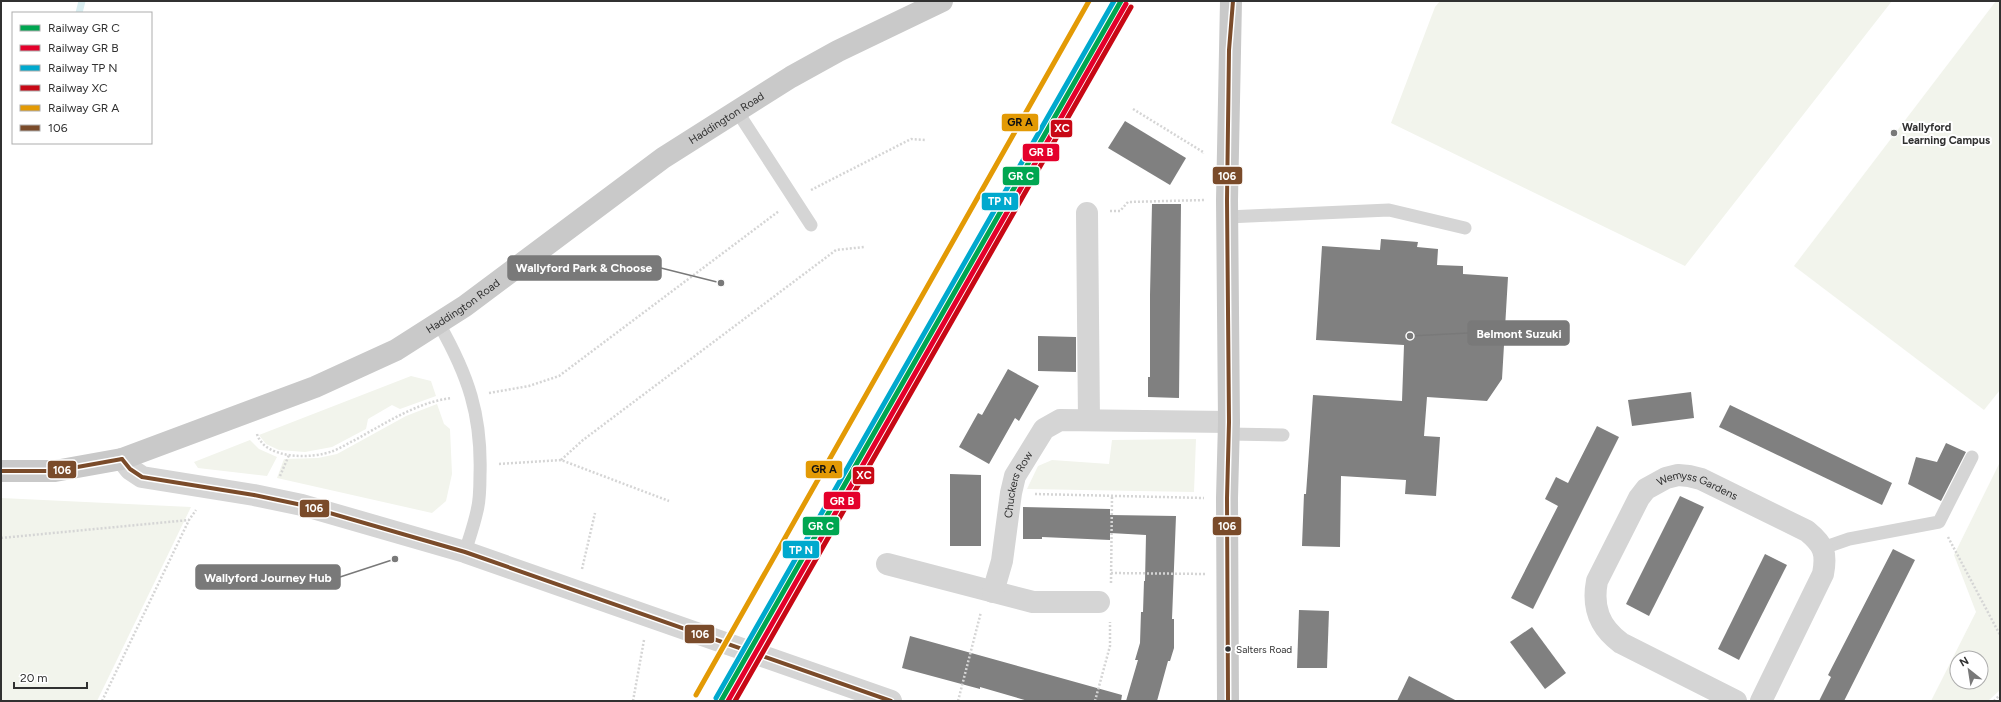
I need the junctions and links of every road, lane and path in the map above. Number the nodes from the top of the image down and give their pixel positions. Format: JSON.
{"nodes":[{"id":1,"x":942,"y":1,"type":"edge"},
{"id":2,"x":1232,"y":2,"type":"edge"},
{"id":3,"x":1133,"y":109,"type":"dead end"},
{"id":4,"x":737,"y":111,"type":"junction"},
{"id":5,"x":924,"y":140,"type":"dead end"},
{"id":6,"x":1202,"y":159,"type":"dead end"},
{"id":7,"x":1202,"y":193,"type":"dead end"},
{"id":8,"x":794,"y":200,"type":"junction"},
{"id":9,"x":1202,"y":200,"type":"junction"},
{"id":10,"x":1227,"y":209,"type":"junction"},
{"id":11,"x":1087,"y":213,"type":"joint"},
{"id":12,"x":811,"y":225,"type":"dead end"},
{"id":13,"x":1465,"y":228,"type":"dead end"},
{"id":14,"x":864,"y":247,"type":"dead end"},
{"id":15,"x":439,"y":324,"type":"junction"},
{"id":16,"x":472,"y":396,"type":"junction"},
{"id":17,"x":249,"y":411,"type":"junction"},
{"id":18,"x":1089,"y":420,"type":"junction"},
{"id":19,"x":1229,"y":428,"type":"junction"},
{"id":20,"x":1283,"y":435,"type":"dead end"},
{"id":21,"x":1972,"y":457,"type":"dead end"},
{"id":22,"x":122,"y":458,"type":"junction"},
{"id":23,"x":560,"y":460,"type":"junction"},
{"id":24,"x":480,"y":465,"type":"junction"},
{"id":25,"x":1,"y":472,"type":"edge"},
{"id":26,"x":1011,"y":493,"type":"junction"},
{"id":27,"x":1227,"y":498,"type":"junction"},
{"id":28,"x":669,"y":501,"type":"dead end"},
{"id":29,"x":198,"y":506,"type":"dead end"},
{"id":30,"x":189,"y":520,"type":"junction"},
{"id":31,"x":1939,"y":522,"type":"junction"},
{"id":32,"x":1,"y":538,"type":"edge"},
{"id":33,"x":1824,"y":548,"type":"junction"},
{"id":34,"x":465,"y":552,"type":"junction"},
{"id":35,"x":886,"y":564,"type":"dead end"},
{"id":36,"x":1111,"y":573,"type":"dead end"},
{"id":37,"x":1227,"y":575,"type":"junction"},
{"id":38,"x":990,"y":591,"type":"junction"},
{"id":39,"x":1099,"y":602,"type":"dead end"},
{"id":40,"x":2000,"y":635,"type":"edge"},
{"id":41,"x":2000,"y":695,"type":"edge"},
{"id":42,"x":102,"y":701,"type":"edge"},
{"id":43,"x":891,"y":701,"type":"edge"},
{"id":44,"x":958,"y":701,"type":"edge"},
{"id":45,"x":1228,"y":701,"type":"edge"},
{"id":46,"x":1736,"y":701,"type":"edge"},
{"id":47,"x":1761,"y":701,"type":"edge"},
{"id":48,"x":1994,"y":701,"type":"edge"}],
"edges":[{"from":1,"to":4,"type":"main road","name":"Haddington Road"},
{"from":2,"to":10,"type":"main road"},
{"from":3,"to":6,"type":"path"},
{"from":4,"to":8,"type":"lane"},
{"from":4,"to":15,"type":"main road","name":"Haddington Road"},
{"from":5,"to":8,"type":"path"},
{"from":7,"to":9,"type":"path"},
{"from":8,"to":12,"type":"lane"},
{"from":8,"to":16,"type":"path"},
{"from":9,"to":10,"type":"path"},
{"from":9,"to":11,"type":"path"},
{"from":10,"to":13,"type":"lane"},
{"from":10,"to":19,"type":"main road"},
{"from":11,"to":18,"type":"street"},
{"from":14,"to":23,"type":"path"},
{"from":15,"to":16,"type":"lane"},
{"from":15,"to":17,"type":"main road","name":"Haddington Road"},
{"from":16,"to":17,"type":"path"},
{"from":16,"to":24,"type":"lane"},
{"from":17,"to":22,"type":"main road","name":"Haddington Road"},
{"from":18,"to":19,"type":"street","name":"Chuckers Row"},
{"from":18,"to":26,"type":"street","name":"Chuckers Row"},
{"from":19,"to":20,"type":"lane"},
{"from":19,"to":27,"type":"main road"},
{"from":21,"to":31,"type":"lane"},
{"from":22,"to":25,"type":"main road","name":"Haddington Road"},
{"from":22,"to":34,"type":"street"},
{"from":23,"to":24,"type":"path"},
{"from":23,"to":28,"type":"path"},
{"from":24,"to":34,"type":"lane"},
{"from":26,"to":27,"type":"path"},
{"from":26,"to":38,"type":"street","name":"Chuckers Row"},
{"from":27,"to":37,"type":"main road"},
{"from":29,"to":30,"type":"path"},
{"from":30,"to":32,"type":"path"},
{"from":30,"to":42,"type":"path"},
{"from":31,"to":33,"type":"lane"},
{"from":31,"to":40,"type":"path"},
{"from":33,"to":46,"type":"street","name":"Wemyss Gardens"},
{"from":33,"to":47,"type":"street"},
{"from":34,"to":43,"type":"street"},
{"from":35,"to":38,"type":"street"},
{"from":36,"to":37,"type":"path"},
{"from":37,"to":45,"type":"main road"},
{"from":38,"to":39,"type":"street"},
{"from":38,"to":44,"type":"path"},
{"from":41,"to":48,"type":"path"}]}
